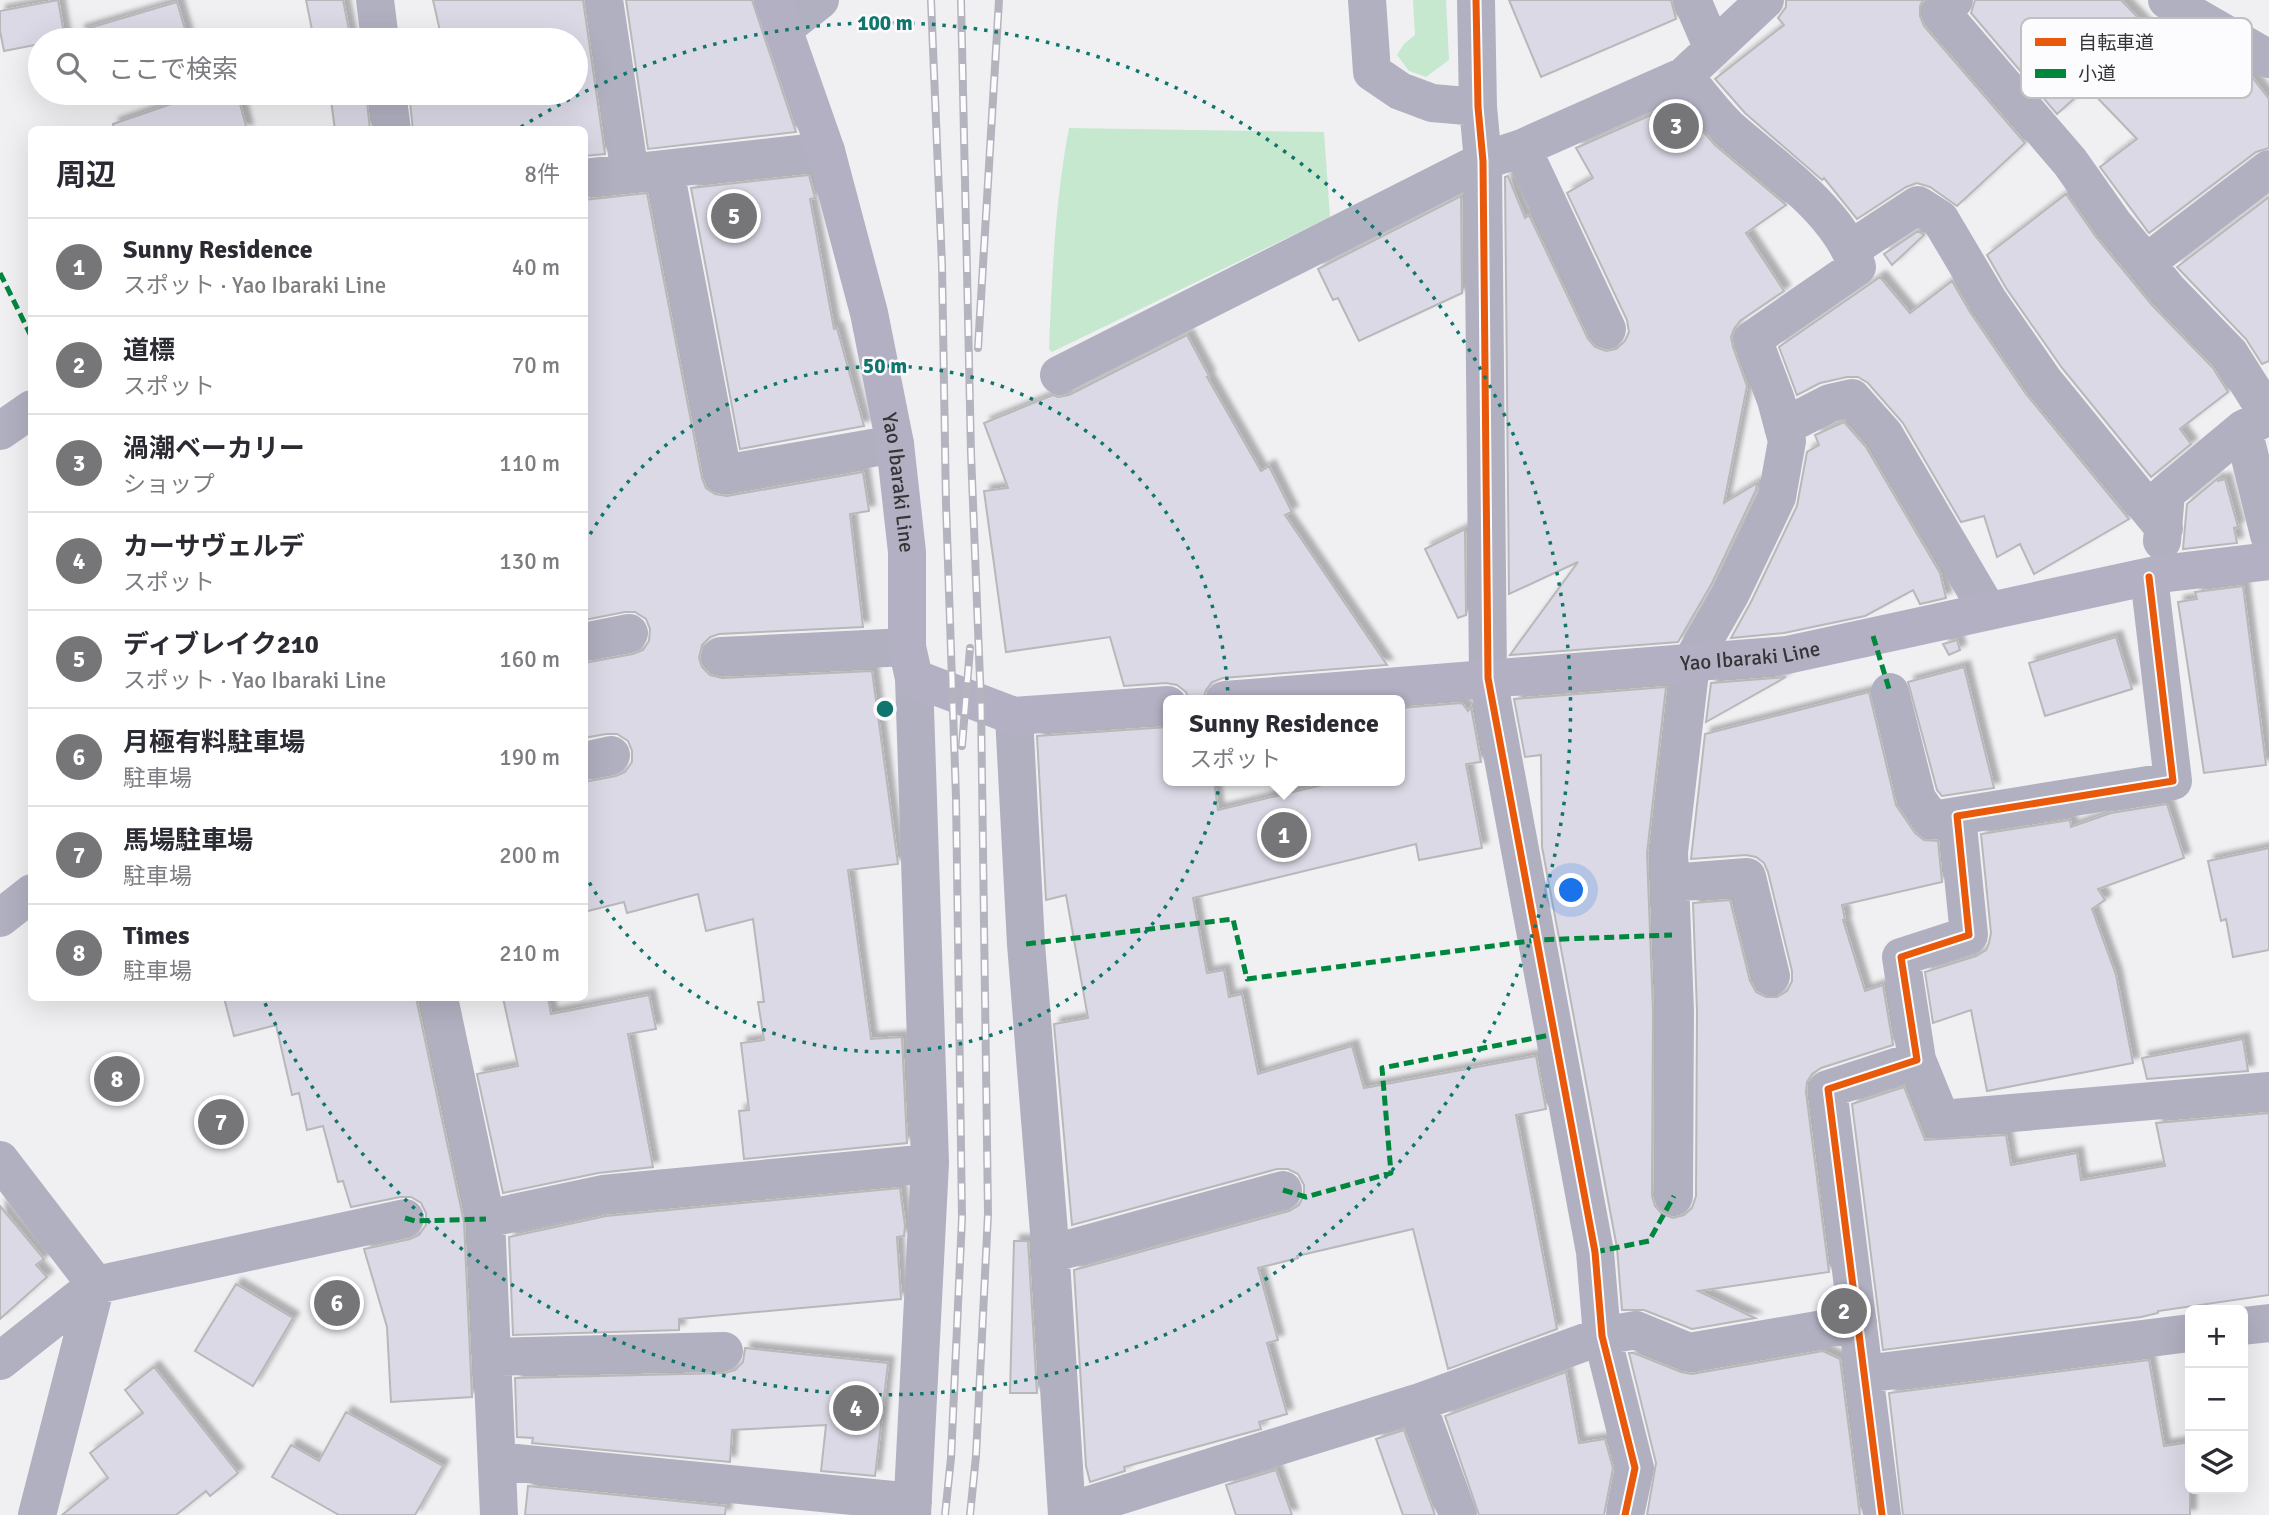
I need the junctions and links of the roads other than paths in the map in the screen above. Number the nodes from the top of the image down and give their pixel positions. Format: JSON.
{"nodes":[{"id":1,"x":375,"y":0,"type":"edge"},
{"id":2,"x":604,"y":0,"type":"edge"},
{"id":3,"x":820,"y":0,"type":"edge"},
{"id":4,"x":1367,"y":0,"type":"edge"},
{"id":5,"x":1476,"y":0,"type":"edge"},
{"id":6,"x":1692,"y":0,"type":"edge"},
{"id":7,"x":1765,"y":0,"type":"edge"},
{"id":8,"x":1954,"y":0,"type":"edge"},
{"id":9,"x":2167,"y":0,"type":"edge"},
{"id":10,"x":778,"y":14,"type":"edge"},
{"id":11,"x":2198,"y":18,"type":"edge"},
{"id":12,"x":378,"y":28,"type":"edge"},
{"id":13,"x":1713,"y":49,"type":"junction"},
{"id":14,"x":2252,"y":49,"type":"edge"},
{"id":15,"x":2269,"y":59,"type":"edge"},
{"id":16,"x":1684,"y":76,"type":"junction"},
{"id":17,"x":389,"y":105,"type":"edge"},
{"id":18,"x":1478,"y":107,"type":"junction"},
{"id":19,"x":391,"y":126,"type":"edge"},
{"id":20,"x":1522,"y":148,"type":"junction"},
{"id":21,"x":826,"y":151,"type":"junction"},
{"id":22,"x":1483,"y":161,"type":"junction"},
{"id":23,"x":2269,"y":169,"type":"edge"},
{"id":24,"x":648,"y":172,"type":"junction"},
{"id":25,"x":588,"y":178,"type":"edge"},
{"id":26,"x":1851,"y":248,"type":"junction"},
{"id":27,"x":2146,"y":263,"type":"junction"},
{"id":28,"x":1606,"y":329,"type":"dead end"},
{"id":29,"x":1059,"y":375,"type":"dead end"},
{"id":30,"x":28,"y":412,"type":"edge"},
{"id":31,"x":2256,"y":423,"type":"edge"},
{"id":32,"x":1783,"y":428,"type":"junction"},
{"id":33,"x":0,"y":431,"type":"edge"},
{"id":34,"x":895,"y":444,"type":"junction"},
{"id":35,"x":2164,"y":528,"type":"junction"},
{"id":36,"x":2269,"y":536,"type":"edge"},
{"id":37,"x":2269,"y":561,"type":"edge"},
{"id":38,"x":2154,"y":575,"type":"junction"},
{"id":39,"x":1988,"y":611,"type":"junction"},
{"id":40,"x":629,"y":633,"type":"dead end"},
{"id":41,"x":588,"y":641,"type":"edge"},
{"id":42,"x":721,"y":656,"type":"dead end"},
{"id":43,"x":910,"y":663,"type":"junction"},
{"id":44,"x":1691,"y":663,"type":"junction"},
{"id":45,"x":1488,"y":678,"type":"junction"},
{"id":46,"x":1890,"y":692,"type":"dead end"},
{"id":47,"x":1285,"y":695,"type":"edge"},
{"id":48,"x":1163,"y":705,"type":"edge"},
{"id":49,"x":1014,"y":716,"type":"junction"},
{"id":50,"x":1957,"y":816,"type":"junction"},
{"id":51,"x":1670,"y":883,"type":"junction"},
{"id":52,"x":28,"y":896,"type":"edge"},
{"id":53,"x":0,"y":918,"type":"edge"},
{"id":54,"x":1771,"y":975,"type":"dead end"},
{"id":55,"x":440,"y":1001,"type":"edge"},
{"id":56,"x":1917,"y":1060,"type":"junction"},
{"id":57,"x":2269,"y":1091,"type":"edge"},
{"id":58,"x":0,"y":1160,"type":"edge"},
{"id":59,"x":930,"y":1164,"type":"junction"},
{"id":60,"x":1283,"y":1190,"type":"dead end"},
{"id":61,"x":1674,"y":1196,"type":"dead end"},
{"id":62,"x":405,"y":1218,"type":"dead end"},
{"id":63,"x":486,"y":1219,"type":"junction"},
{"id":64,"x":1050,"y":1254,"type":"junction"},
{"id":65,"x":96,"y":1285,"type":"junction"},
{"id":66,"x":1857,"y":1323,"type":"junction"},
{"id":67,"x":2269,"y":1323,"type":"edge"},
{"id":68,"x":2248,"y":1325,"type":"edge"},
{"id":69,"x":2185,"y":1334,"type":"edge"},
{"id":70,"x":1602,"y":1336,"type":"junction"},
{"id":71,"x":724,"y":1351,"type":"dead end"},
{"id":72,"x":492,"y":1357,"type":"junction"},
{"id":73,"x":0,"y":1361,"type":"edge"},
{"id":74,"x":1864,"y":1374,"type":"junction"},
{"id":75,"x":1417,"y":1403,"type":"junction"},
{"id":76,"x":498,"y":1461,"type":"junction"},
{"id":77,"x":912,"y":1509,"type":"edge"},
{"id":78,"x":1067,"y":1513,"type":"edge"},
{"id":79,"x":37,"y":1515,"type":"edge"},
{"id":80,"x":499,"y":1515,"type":"edge"},
{"id":81,"x":1458,"y":1515,"type":"edge"},
{"id":82,"x":1626,"y":1515,"type":"edge"},
{"id":83,"x":1882,"y":1515,"type":"edge"}],
"edges":[{"from":1,"to":12,"type":"street"},
{"from":2,"to":24,"type":"street"},
{"from":3,"to":10,"type":"street"},
{"from":4,"to":18,"type":"street"},
{"from":5,"to":18,"type":"street"},
{"from":6,"to":13,"type":"street"},
{"from":7,"to":13,"type":"street"},
{"from":8,"to":27,"type":"street"},
{"from":9,"to":11,"type":"street"},
{"from":10,"to":21,"type":"main road","name":"Yao Ibaraki Line"},
{"from":13,"to":16,"type":"street"},
{"from":14,"to":15,"type":"street"},
{"from":16,"to":20,"type":"street"},
{"from":16,"to":26,"type":"street"},
{"from":17,"to":19,"type":"street"},
{"from":18,"to":22,"type":"street"},
{"from":20,"to":22,"type":"street"},
{"from":20,"to":28,"type":"street"},
{"from":21,"to":24,"type":"street"},
{"from":21,"to":34,"type":"main road","name":"Yao Ibaraki Line"},
{"from":22,"to":29,"type":"street"},
{"from":22,"to":45,"type":"street"},
{"from":23,"to":27,"type":"street"},
{"from":24,"to":25,"type":"street"},
{"from":24,"to":34,"type":"street"},
{"from":26,"to":32,"type":"street"},
{"from":26,"to":35,"type":"street"},
{"from":27,"to":31,"type":"street"},
{"from":30,"to":33,"type":"street"},
{"from":31,"to":35,"type":"street"},
{"from":31,"to":36,"type":"street"},
{"from":32,"to":39,"type":"street"},
{"from":32,"to":44,"type":"street"},
{"from":34,"to":43,"type":"main road","name":"Yao Ibaraki Line"},
{"from":35,"to":38,"type":"street"},
{"from":37,"to":38,"type":"main road","name":"Yao Ibaraki Line"},
{"from":38,"to":39,"type":"main road","name":"Yao Ibaraki Line"},
{"from":38,"to":50,"type":"street"},
{"from":39,"to":44,"type":"main road","name":"Yao Ibaraki Line"},
{"from":40,"to":41,"type":"street"},
{"from":42,"to":43,"type":"street"},
{"from":43,"to":49,"type":"main road"},
{"from":43,"to":59,"type":"street"},
{"from":44,"to":45,"type":"main road","name":"Yao Ibaraki Line"},
{"from":44,"to":51,"type":"street"},
{"from":45,"to":47,"type":"main road","name":"Yao Ibaraki Line"},
{"from":45,"to":70,"type":"street"},
{"from":46,"to":50,"type":"street"},
{"from":48,"to":49,"type":"main road"},
{"from":49,"to":64,"type":"street"},
{"from":50,"to":56,"type":"street"},
{"from":51,"to":54,"type":"street"},
{"from":51,"to":61,"type":"street"},
{"from":52,"to":53,"type":"street"},
{"from":55,"to":63,"type":"street"},
{"from":56,"to":57,"type":"street"},
{"from":56,"to":66,"type":"street"},
{"from":58,"to":65,"type":"street"},
{"from":59,"to":63,"type":"street"},
{"from":59,"to":77,"type":"street"},
{"from":60,"to":64,"type":"street"},
{"from":62,"to":65,"type":"street"},
{"from":63,"to":72,"type":"street"},
{"from":64,"to":78,"type":"street"},
{"from":65,"to":73,"type":"street"},
{"from":65,"to":79,"type":"street"},
{"from":66,"to":70,"type":"street"},
{"from":66,"to":74,"type":"street"},
{"from":67,"to":68,"type":"street"},
{"from":69,"to":74,"type":"street"},
{"from":70,"to":75,"type":"street"},
{"from":70,"to":82,"type":"street"},
{"from":71,"to":72,"type":"street"},
{"from":72,"to":76,"type":"street"},
{"from":74,"to":83,"type":"street"},
{"from":75,"to":78,"type":"street"},
{"from":75,"to":81,"type":"street"},
{"from":76,"to":77,"type":"street"},
{"from":76,"to":80,"type":"street"}]}
